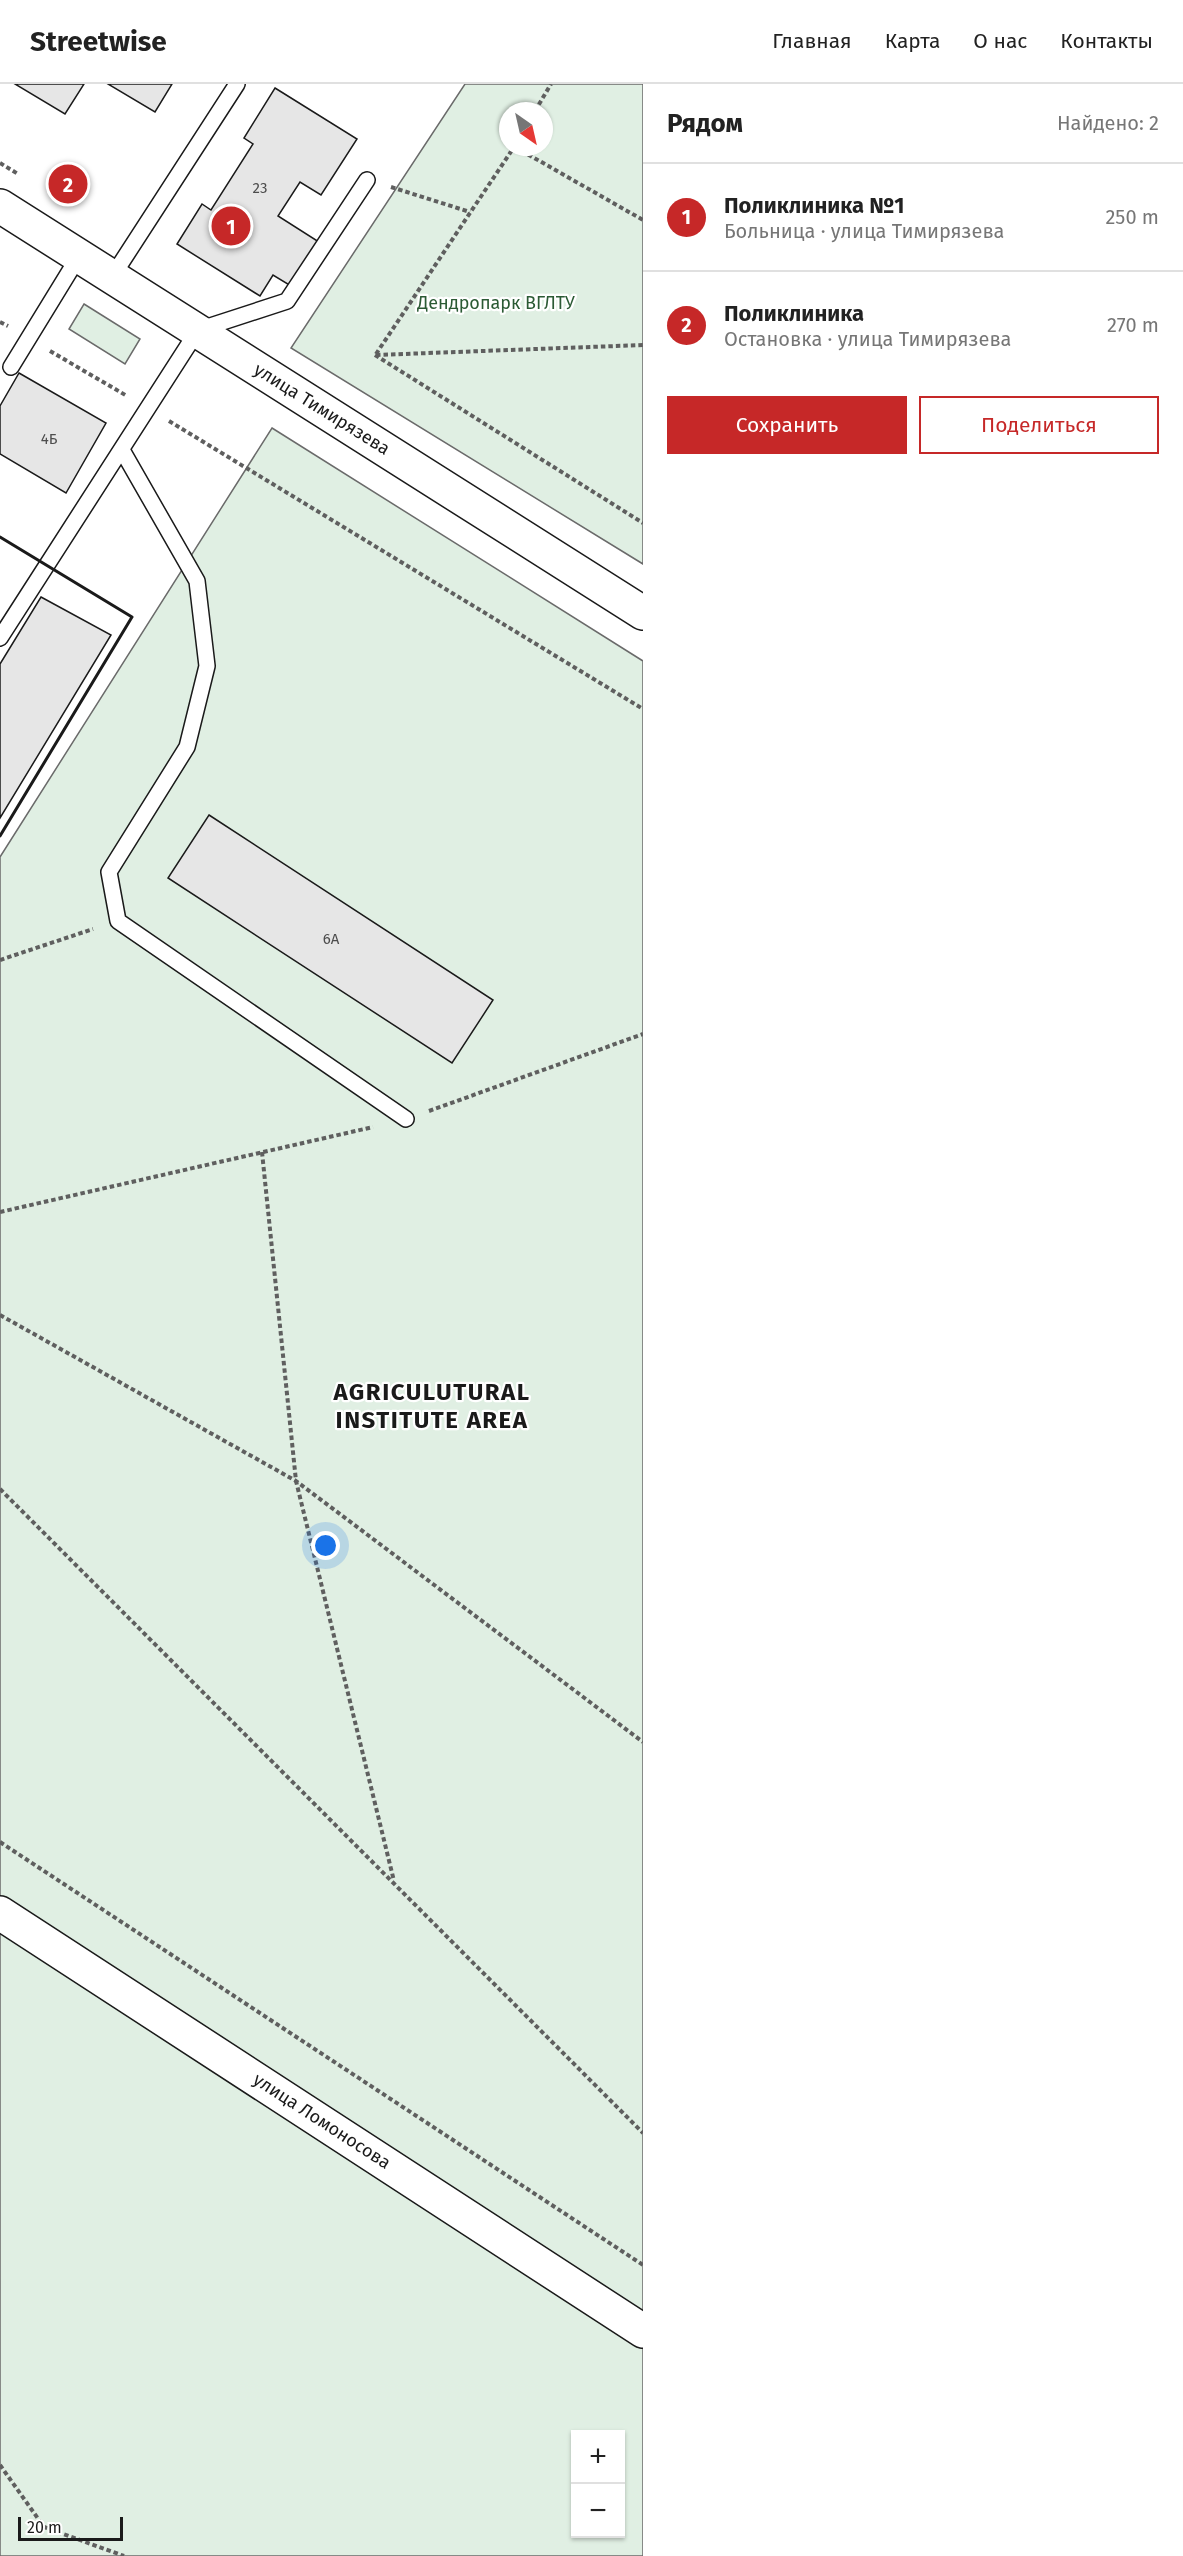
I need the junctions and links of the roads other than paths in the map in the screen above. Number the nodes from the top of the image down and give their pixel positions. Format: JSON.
{"nodes":[{"id":1,"x":237,"y":84,"type":"edge"},
{"id":2,"x":367,"y":180,"type":"road end"},
{"id":3,"x":0,"y":206,"type":"edge"},
{"id":4,"x":79,"y":256,"type":"junction"},
{"id":5,"x":112,"y":277,"type":"junction"},
{"id":6,"x":198,"y":330,"type":"junction"},
{"id":7,"x":11,"y":367,"type":"dead end"},
{"id":8,"x":122,"y":450,"type":"junction"},
{"id":9,"x":643,"y":613,"type":"edge"},
{"id":10,"x":0,"y":638,"type":"edge"},
{"id":11,"x":406,"y":1119,"type":"road end"},
{"id":12,"x":0,"y":1913,"type":"edge"},
{"id":13,"x":643,"y":2331,"type":"edge"}],
"edges":[{"from":1,"to":5,"type":"lane"},
{"from":2,"to":6,"type":"lane"},
{"from":3,"to":4,"type":"main road","name":"улица Тимирязева"},
{"from":4,"to":5,"type":"main road","name":"улица Тимирязева"},
{"from":4,"to":7,"type":"lane"},
{"from":5,"to":6,"type":"main road","name":"улица Тимирязева"},
{"from":6,"to":8,"type":"lane"},
{"from":6,"to":9,"type":"main road","name":"улица Тимирязева"},
{"from":8,"to":10,"type":"lane"},
{"from":8,"to":11,"type":"lane"},
{"from":12,"to":13,"type":"main road","name":"улица Ломоносова"}]}
